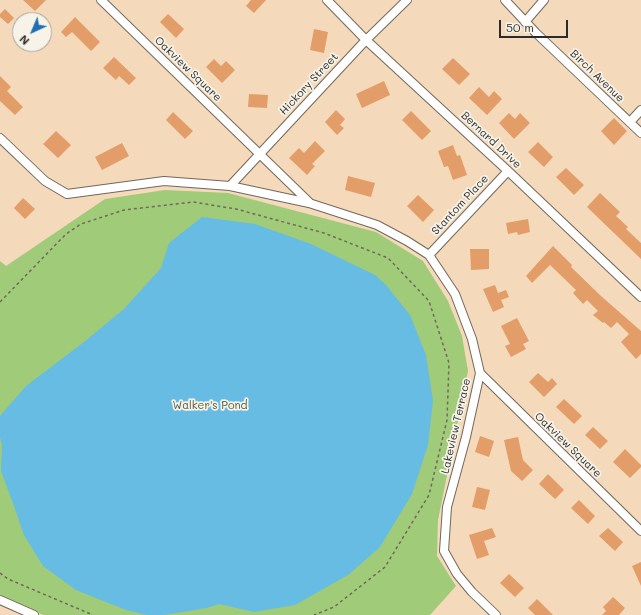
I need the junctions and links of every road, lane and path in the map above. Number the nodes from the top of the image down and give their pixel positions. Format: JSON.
{"nodes":[{"id":1,"x":101,"y":0,"type":"edge"},
{"id":2,"x":326,"y":0,"type":"edge"},
{"id":3,"x":406,"y":0,"type":"edge"},
{"id":4,"x":505,"y":0,"type":"edge"},
{"id":5,"x":544,"y":0,"type":"edge"},
{"id":6,"x":525,"y":22,"type":"junction"},
{"id":7,"x":366,"y":40,"type":"junction"},
{"id":8,"x":641,"y":110,"type":"edge"},
{"id":9,"x":630,"y":122,"type":"junction"},
{"id":10,"x":641,"y":133,"type":"edge"},
{"id":11,"x":0,"y":138,"type":"edge"},
{"id":12,"x":260,"y":153,"type":"junction"},
{"id":13,"x":508,"y":170,"type":"junction"},
{"id":14,"x":230,"y":186,"type":"junction"},
{"id":15,"x":309,"y":203,"type":"junction"},
{"id":16,"x":429,"y":255,"type":"junction"},
{"id":17,"x":641,"y":297,"type":"edge"},
{"id":18,"x":0,"y":302,"type":"edge"},
{"id":19,"x":480,"y":373,"type":"junction"},
{"id":20,"x":641,"y":531,"type":"edge"},
{"id":21,"x":0,"y":573,"type":"edge"},
{"id":22,"x":0,"y":600,"type":"edge"},
{"id":23,"x":34,"y":615,"type":"edge"},
{"id":24,"x":93,"y":615,"type":"edge"},
{"id":25,"x":314,"y":615,"type":"edge"},
{"id":26,"x":496,"y":615,"type":"edge"}],
"edges":[{"from":1,"to":12,"type":"street","name":"Oakview Square"},
{"from":2,"to":7,"type":"street","name":"Bernard Drive"},
{"from":3,"to":7,"type":"street","name":"Hickory Street"},
{"from":4,"to":6,"type":"street","name":"Birch Avenue"},
{"from":5,"to":6,"type":"street"},
{"from":6,"to":9,"type":"street","name":"Birch Avenue"},
{"from":7,"to":12,"type":"street","name":"Hickory Street"},
{"from":7,"to":13,"type":"street","name":"Bernard Drive"},
{"from":8,"to":9,"type":"street"},
{"from":9,"to":10,"type":"street","name":"Birch Avenue"},
{"from":11,"to":14,"type":"street","name":"Lakeview Terrace"},
{"from":12,"to":14,"type":"street","name":"Hickory Street"},
{"from":12,"to":15,"type":"street","name":"Lakeview Terrace"},
{"from":13,"to":16,"type":"street","name":"Stantom Place"},
{"from":13,"to":17,"type":"street","name":"Bernard Drive"},
{"from":14,"to":15,"type":"street","name":"Lakeview Terrace"},
{"from":15,"to":16,"type":"street","name":"Lakeview Terrace"},
{"from":16,"to":19,"type":"street","name":"Lakeview Terrace"},
{"from":18,"to":25,"type":"path"},
{"from":19,"to":20,"type":"street","name":"Oakview Square"},
{"from":19,"to":26,"type":"street","name":"Lakeview Terrace"},
{"from":21,"to":24,"type":"path"},
{"from":22,"to":23,"type":"street"}]}
